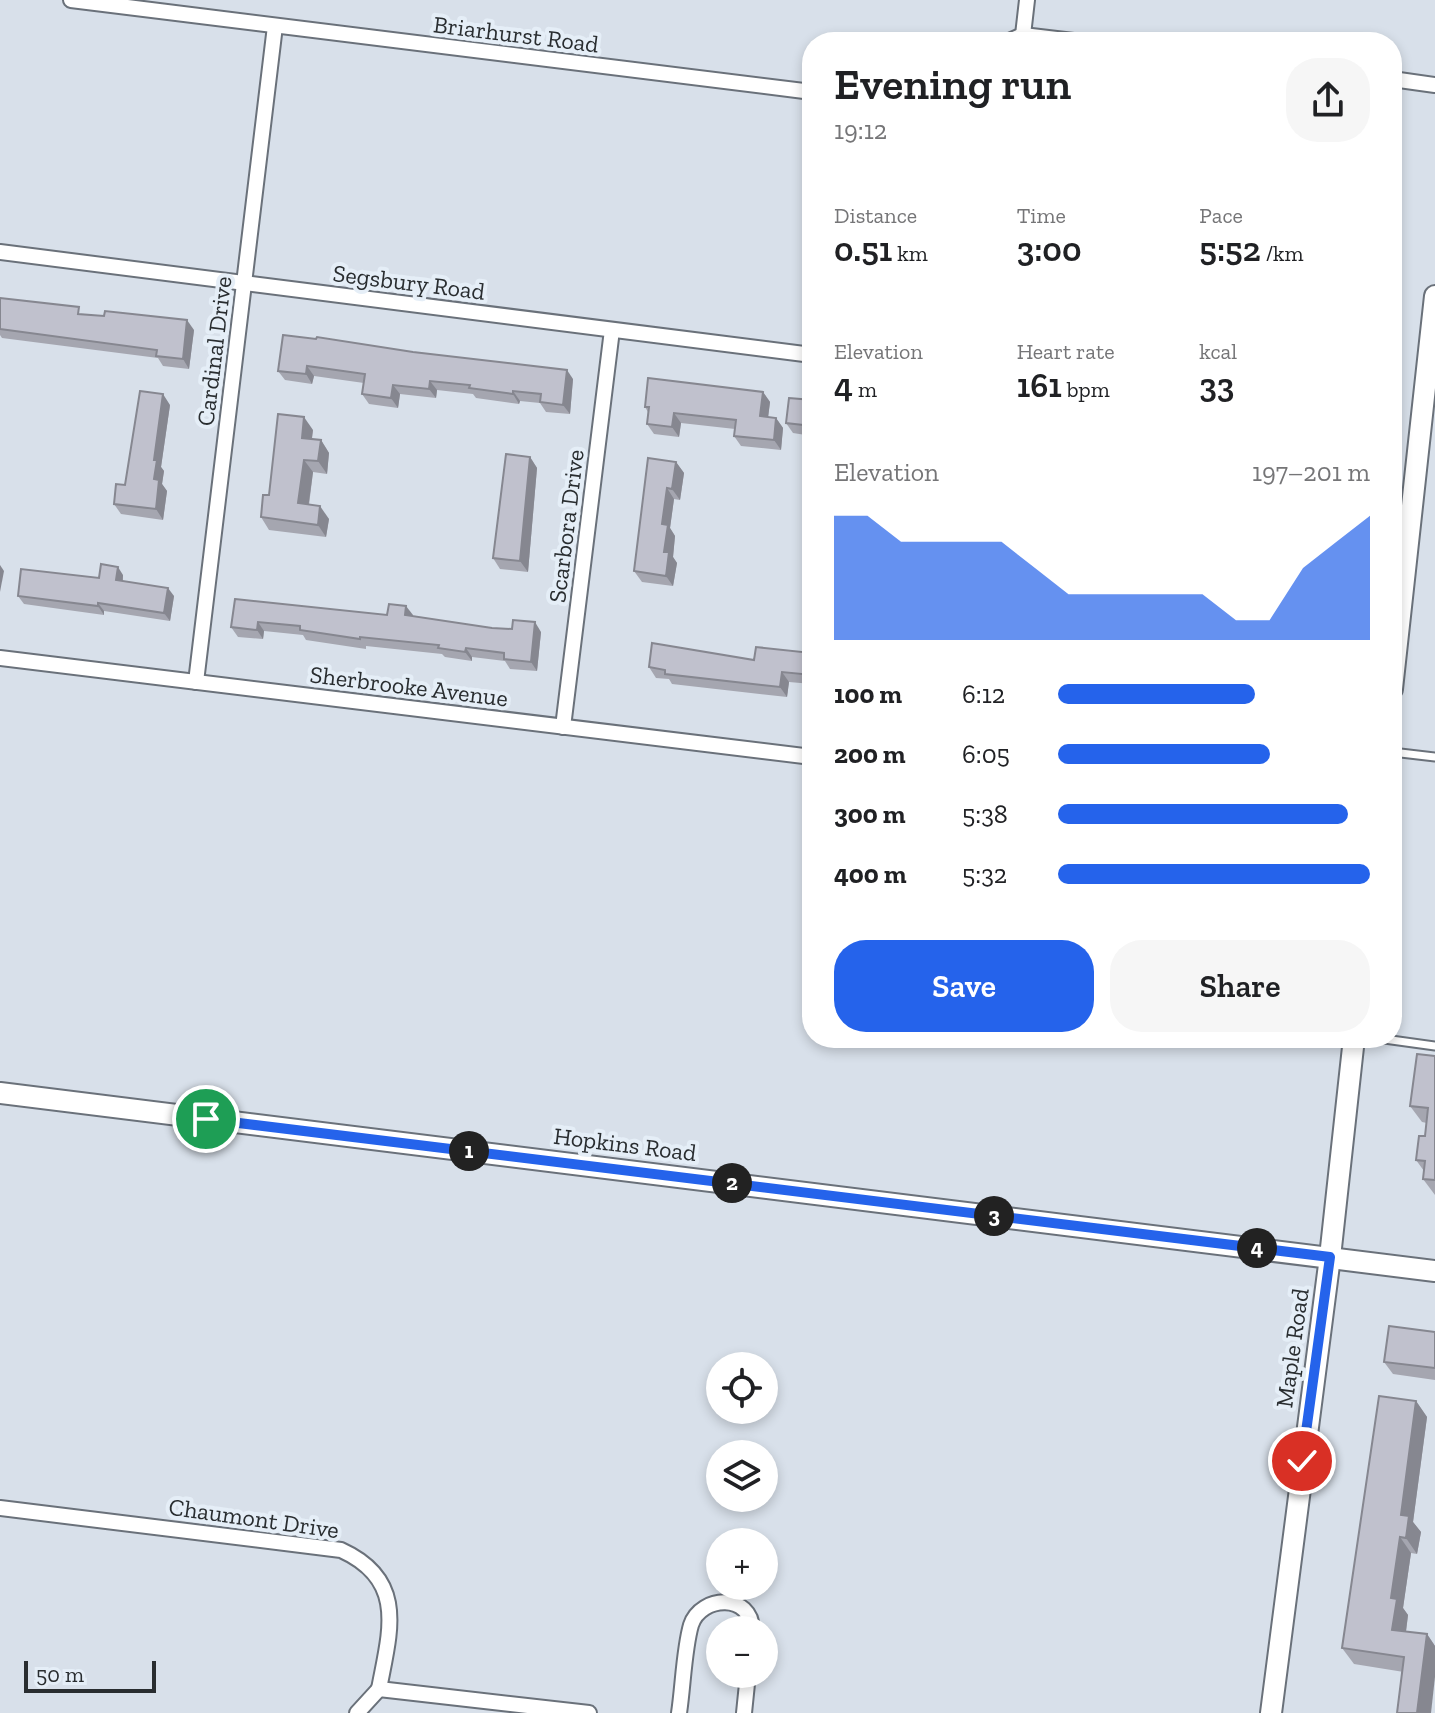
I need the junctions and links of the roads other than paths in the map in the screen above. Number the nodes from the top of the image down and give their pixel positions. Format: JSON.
{"nodes":[{"id":1,"x":71,"y":0,"type":"edge"},
{"id":2,"x":1027,"y":0,"type":"edge"},
{"id":3,"x":275,"y":26,"type":"junction"},
{"id":4,"x":1023,"y":32,"type":"edge"},
{"id":5,"x":1402,"y":80,"type":"edge"},
{"id":6,"x":1435,"y":85,"type":"edge"},
{"id":7,"x":802,"y":91,"type":"edge"},
{"id":8,"x":0,"y":252,"type":"edge"},
{"id":9,"x":244,"y":283,"type":"junction"},
{"id":10,"x":1435,"y":296,"type":"edge"},
{"id":11,"x":612,"y":330,"type":"junction"},
{"id":12,"x":802,"y":354,"type":"edge"},
{"id":13,"x":1402,"y":598,"type":"edge"},
{"id":14,"x":0,"y":658,"type":"edge"},
{"id":15,"x":196,"y":682,"type":"junction"},
{"id":16,"x":563,"y":727,"type":"junction"},
{"id":17,"x":1402,"y":753,"type":"edge"},
{"id":18,"x":802,"y":756,"type":"edge"},
{"id":19,"x":1435,"y":757,"type":"edge"},
{"id":20,"x":1402,"y":1041,"type":"edge"},
{"id":21,"x":1435,"y":1046,"type":"edge"},
{"id":22,"x":1353,"y":1048,"type":"edge"},
{"id":23,"x":0,"y":1093,"type":"edge"},
{"id":24,"x":1330,"y":1257,"type":"junction"},
{"id":25,"x":1435,"y":1271,"type":"edge"},
{"id":26,"x":0,"y":1508,"type":"edge"},
{"id":27,"x":749,"y":1616,"type":"edge"},
{"id":28,"x":747,"y":1688,"type":"edge"},
{"id":29,"x":379,"y":1689,"type":"junction"},
{"id":30,"x":357,"y":1713,"type":"edge"},
{"id":31,"x":589,"y":1713,"type":"edge"},
{"id":32,"x":679,"y":1713,"type":"edge"},
{"id":33,"x":744,"y":1713,"type":"edge"},
{"id":34,"x":1271,"y":1713,"type":"edge"}],
"edges":[{"from":1,"to":3,"type":"street","name":"Briarhurst Road"},
{"from":2,"to":4,"type":"street"},
{"from":3,"to":7,"type":"street","name":"Briarhurst Road"},
{"from":3,"to":9,"type":"street","name":"Cardinal Drive"},
{"from":5,"to":6,"type":"street"},
{"from":8,"to":9,"type":"street","name":"Segsbury Road"},
{"from":9,"to":11,"type":"street","name":"Segsbury Road"},
{"from":9,"to":15,"type":"street","name":"Cardinal Drive"},
{"from":10,"to":13,"type":"street"},
{"from":11,"to":12,"type":"street","name":"Segsbury Road"},
{"from":11,"to":16,"type":"street","name":"Scarbora Drive"},
{"from":14,"to":15,"type":"street","name":"Sherbrooke Avenue"},
{"from":15,"to":16,"type":"street","name":"Sherbrooke Avenue"},
{"from":16,"to":18,"type":"street","name":"Sherbrooke Avenue"},
{"from":17,"to":19,"type":"lane"},
{"from":20,"to":21,"type":"lane"},
{"from":22,"to":24,"type":"street","name":"Maple Road"},
{"from":23,"to":24,"type":"street","name":"Hopkins Road"},
{"from":24,"to":25,"type":"street","name":"Hopkins Road"},
{"from":24,"to":34,"type":"street","name":"Maple Road"},
{"from":26,"to":29,"type":"street","name":"Chaumont Drive"},
{"from":27,"to":32,"type":"street"},
{"from":28,"to":33,"type":"street"},
{"from":29,"to":30,"type":"street"},
{"from":29,"to":31,"type":"street"}]}
